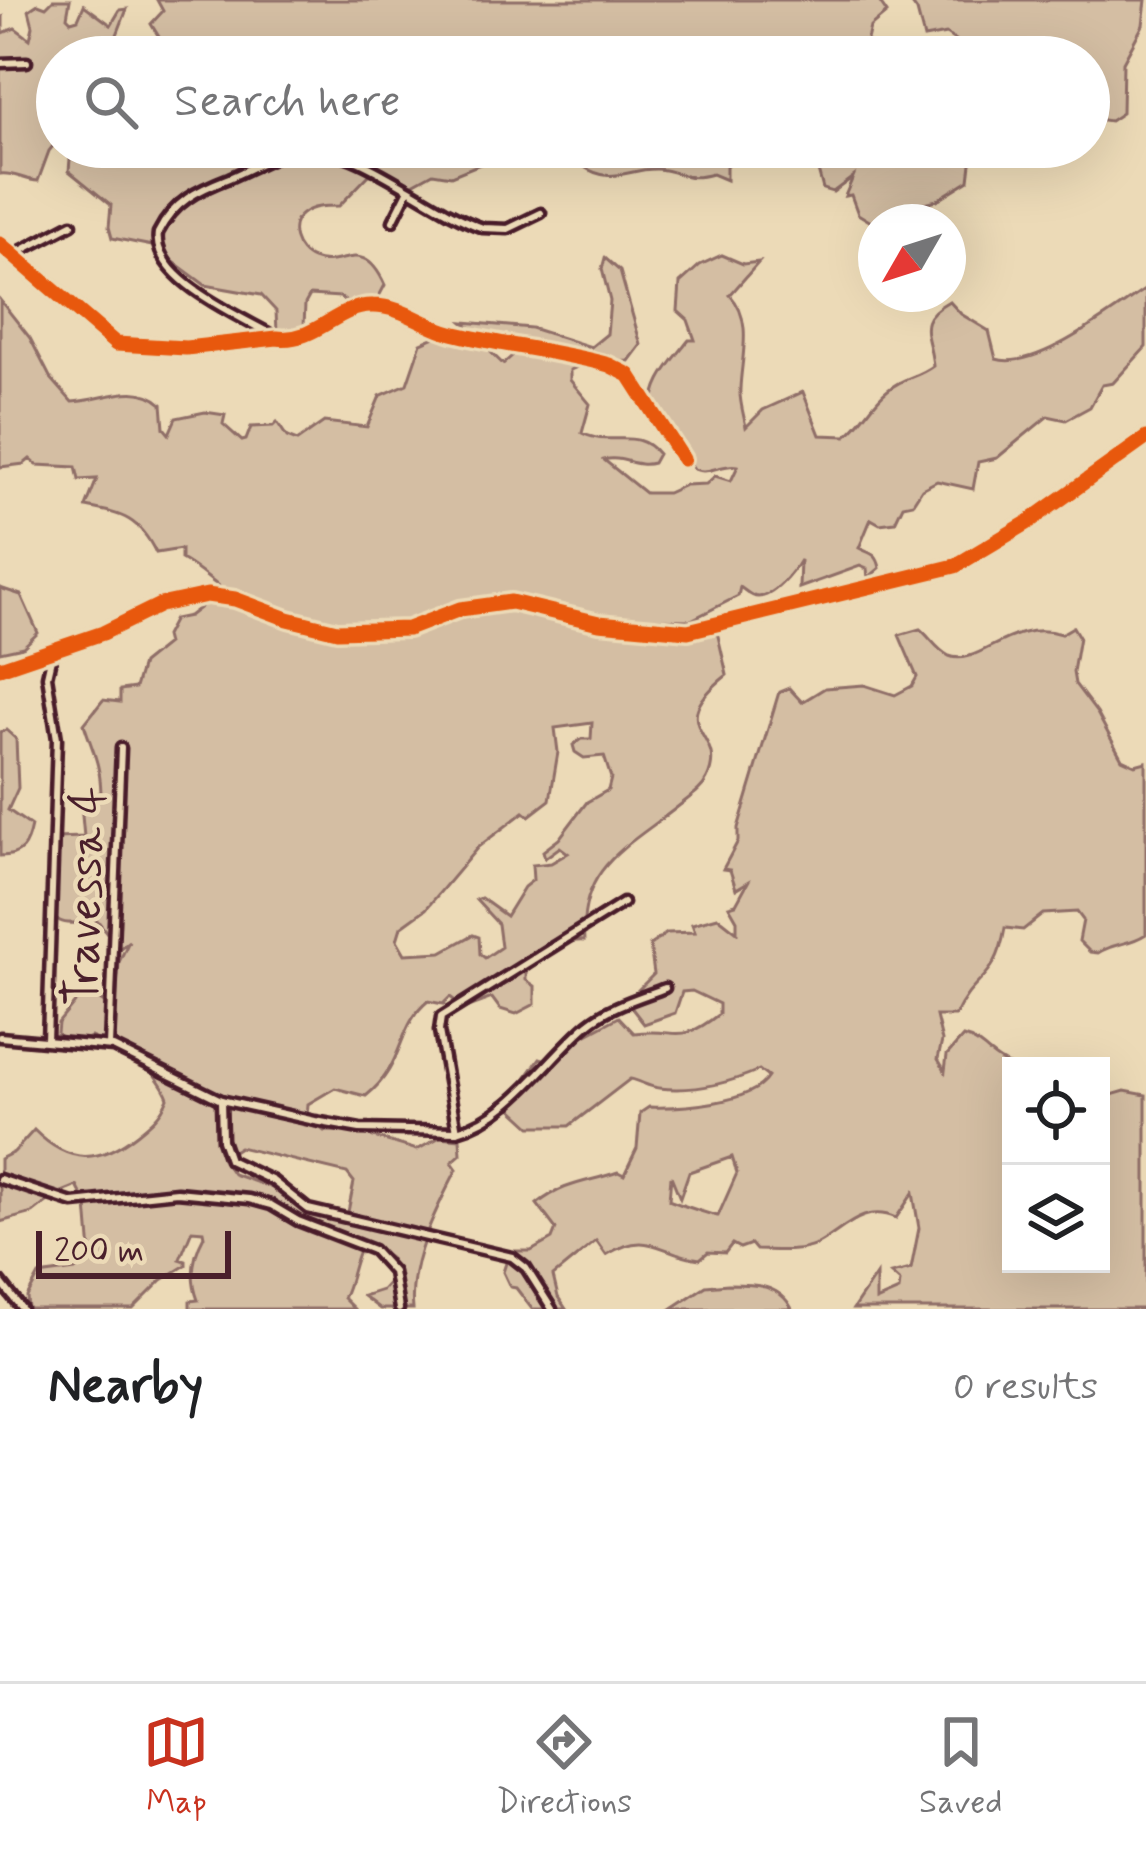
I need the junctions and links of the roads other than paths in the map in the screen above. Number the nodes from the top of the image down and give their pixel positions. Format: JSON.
{"nodes":[{"id":1,"x":28,"y":62,"type":"dead end"},
{"id":2,"x":0,"y":63,"type":"edge"},
{"id":3,"x":255,"y":168,"type":"edge"},
{"id":4,"x":368,"y":168,"type":"edge"},
{"id":5,"x":408,"y":191,"type":"junction"},
{"id":6,"x":541,"y":213,"type":"dead end"},
{"id":7,"x":393,"y":221,"type":"dead end"},
{"id":8,"x":72,"y":224,"type":"dead end"},
{"id":9,"x":0,"y":244,"type":"edge"},
{"id":10,"x":13,"y":255,"type":"junction"},
{"id":11,"x":277,"y":338,"type":"junction"},
{"id":12,"x":1146,"y":438,"type":"edge"},
{"id":13,"x":683,"y":459,"type":"dead end"},
{"id":14,"x":53,"y":649,"type":"junction"},
{"id":15,"x":0,"y":668,"type":"edge"},
{"id":16,"x":121,"y":748,"type":"dead end"},
{"id":17,"x":623,"y":903,"type":"dead end"},
{"id":18,"x":665,"y":988,"type":"dead end"},
{"id":19,"x":0,"y":1037,"type":"edge"},
{"id":20,"x":47,"y":1040,"type":"junction"},
{"id":21,"x":110,"y":1046,"type":"junction"},
{"id":22,"x":221,"y":1100,"type":"junction"},
{"id":23,"x":457,"y":1131,"type":"junction"},
{"id":24,"x":0,"y":1179,"type":"edge"},
{"id":25,"x":0,"y":1281,"type":"edge"},
{"id":26,"x":22,"y":1309,"type":"edge"},
{"id":27,"x":399,"y":1309,"type":"edge"},
{"id":28,"x":552,"y":1309,"type":"edge"}],
"edges":[{"from":1,"to":2,"type":"street"},
{"from":3,"to":11,"type":"street"},
{"from":4,"to":5,"type":"street"},
{"from":5,"to":6,"type":"street"},
{"from":5,"to":7,"type":"street"},
{"from":8,"to":10,"type":"street"},
{"from":9,"to":10,"type":"street"},
{"from":10,"to":11,"type":"street"},
{"from":11,"to":13,"type":"street"},
{"from":12,"to":14,"type":"street"},
{"from":14,"to":15,"type":"street"},
{"from":14,"to":20,"type":"street"},
{"from":16,"to":21,"type":"street","name":"Travessa 4"},
{"from":17,"to":23,"type":"street"},
{"from":18,"to":23,"type":"street"},
{"from":19,"to":20,"type":"street"},
{"from":20,"to":21,"type":"street"},
{"from":21,"to":22,"type":"street"},
{"from":22,"to":23,"type":"street"},
{"from":22,"to":28,"type":"street"},
{"from":24,"to":27,"type":"street"},
{"from":25,"to":26,"type":"street"}]}
